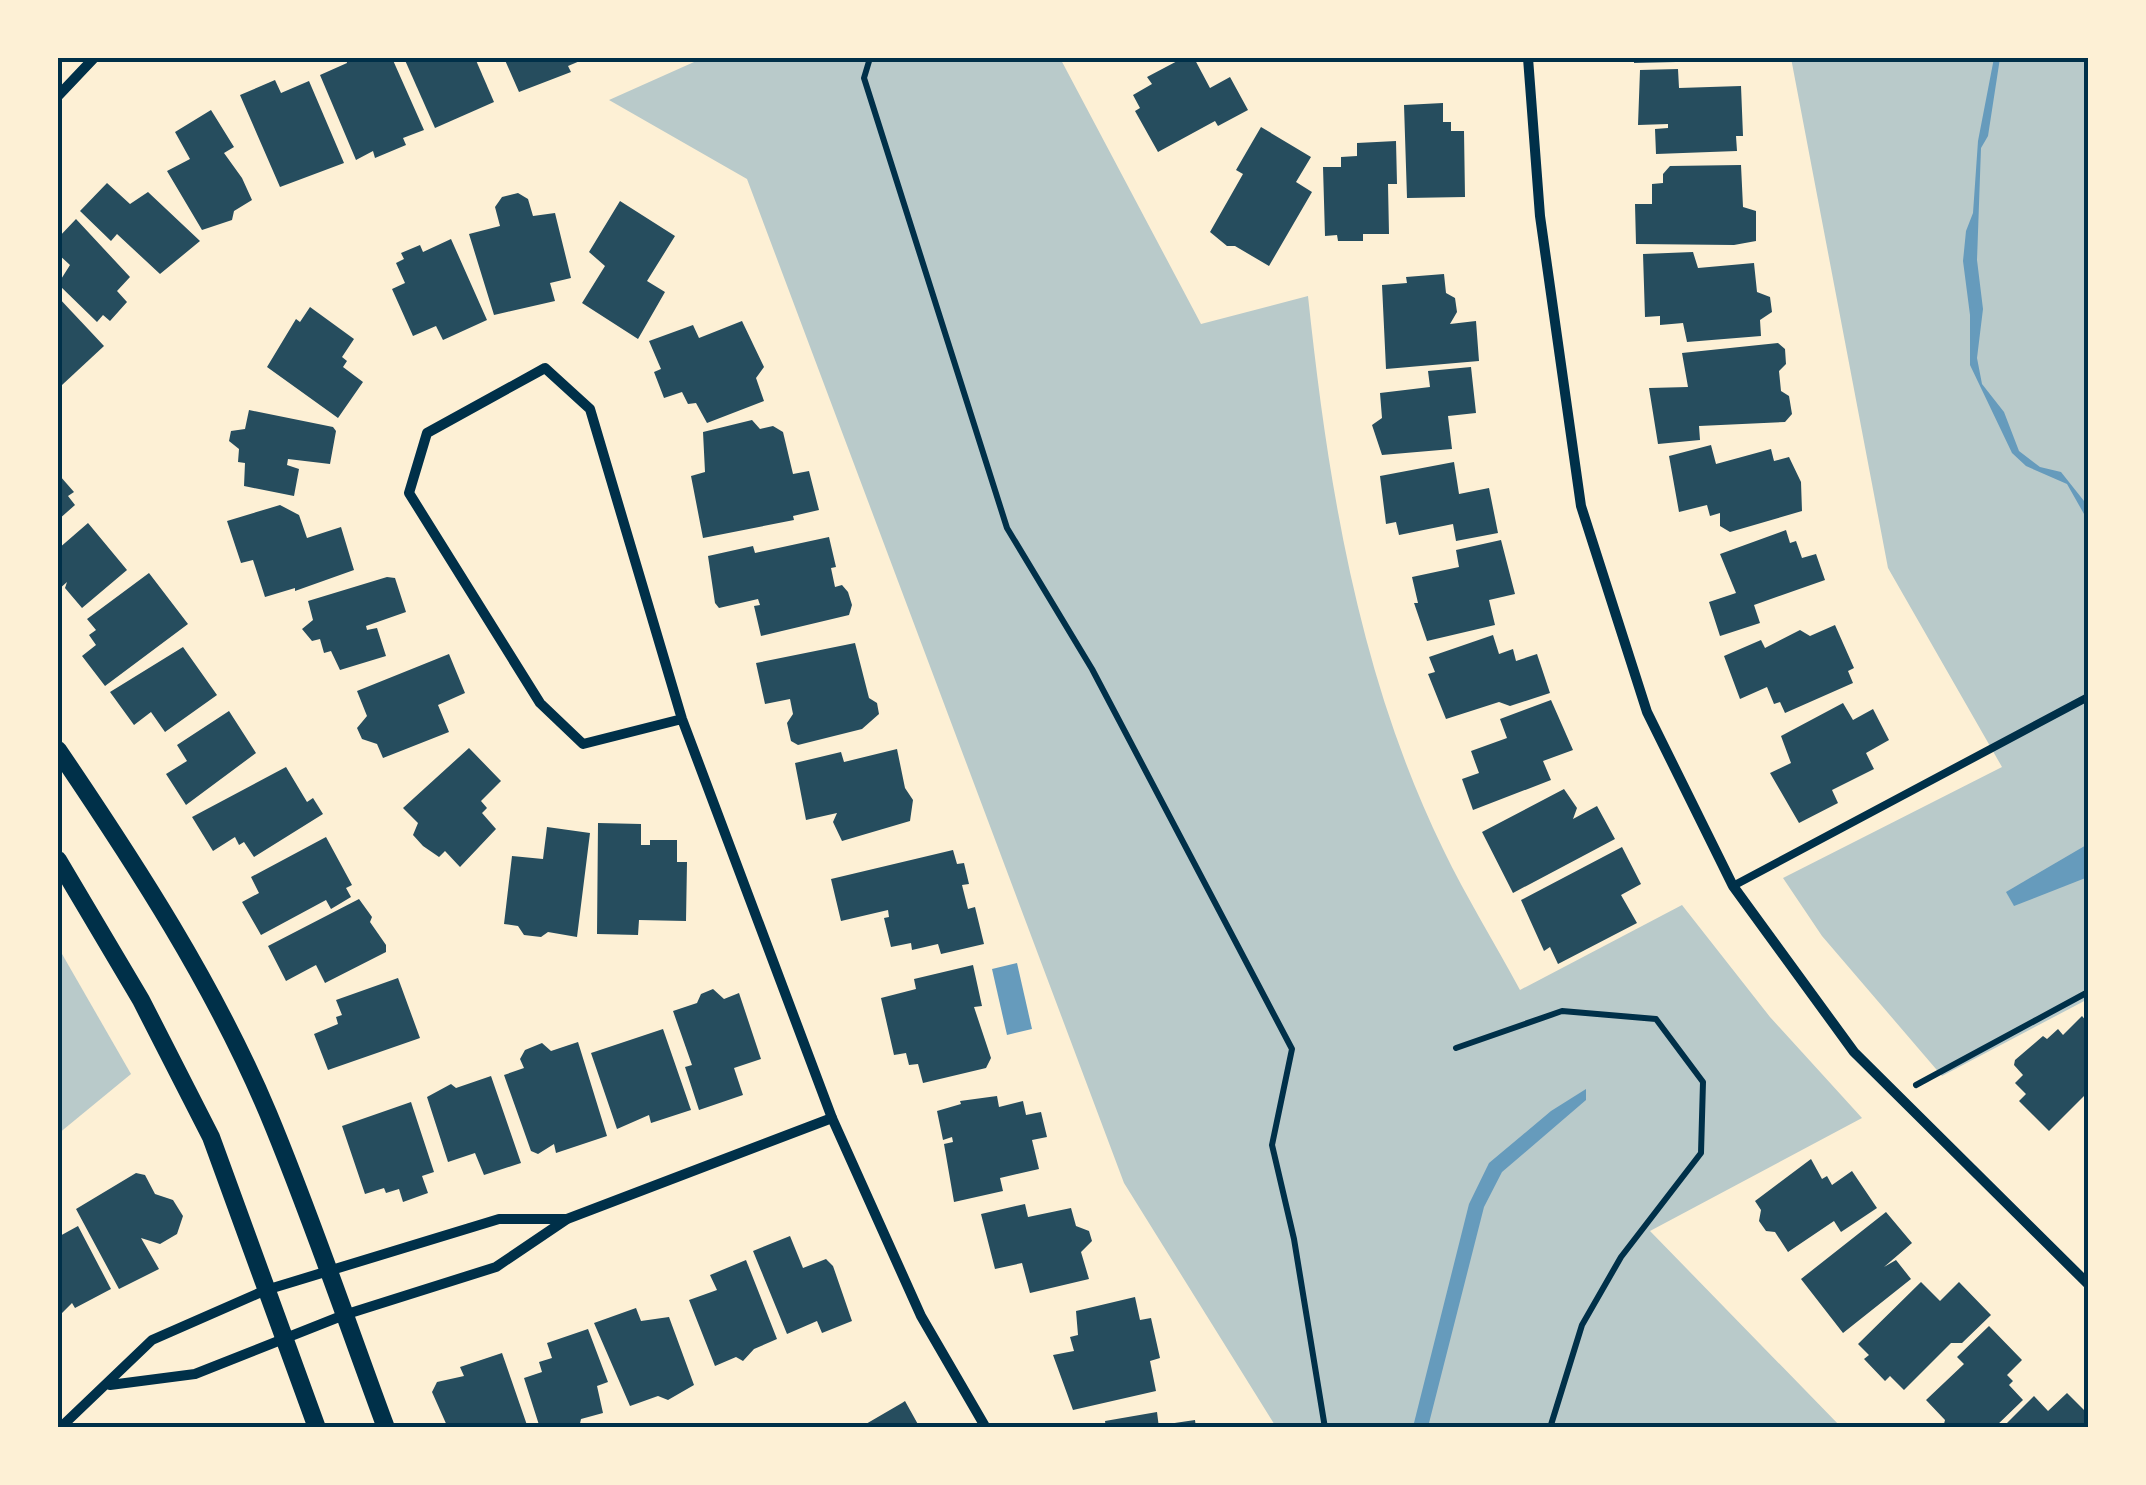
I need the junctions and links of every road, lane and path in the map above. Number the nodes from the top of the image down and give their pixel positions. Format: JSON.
{"nodes":[{"id":1,"x":94,"y":58,"type":"edge"},
{"id":2,"x":870,"y":58,"type":"edge"},
{"id":3,"x":1528,"y":58,"type":"edge"},
{"id":4,"x":58,"y":96,"type":"edge"},
{"id":5,"x":2088,"y":697,"type":"edge"},
{"id":6,"x":682,"y":719,"type":"junction"},
{"id":7,"x":58,"y":750,"type":"edge"},
{"id":8,"x":58,"y":860,"type":"edge"},
{"id":9,"x":1733,"y":886,"type":"junction"},
{"id":10,"x":2088,"y":992,"type":"edge"},
{"id":11,"x":1456,"y":1048,"type":"dead end"},
{"id":12,"x":1897,"y":1096,"type":"junction"},
{"id":13,"x":832,"y":1118,"type":"junction"},
{"id":14,"x":567,"y":1219,"type":"junction"},
{"id":15,"x":326,"y":1272,"type":"junction"},
{"id":16,"x":2088,"y":1284,"type":"edge"},
{"id":17,"x":266,"y":1290,"type":"junction"},
{"id":18,"x":344,"y":1314,"type":"junction"},
{"id":19,"x":284,"y":1336,"type":"junction"},
{"id":20,"x":110,"y":1385,"type":"junction"},
{"id":21,"x":60,"y":1428,"type":"edge"},
{"id":22,"x":317,"y":1428,"type":"edge"},
{"id":23,"x":386,"y":1428,"type":"edge"},
{"id":24,"x":986,"y":1428,"type":"edge"},
{"id":25,"x":1326,"y":1428,"type":"edge"},
{"id":26,"x":1550,"y":1428,"type":"edge"}],
"edges":[{"from":1,"to":4,"type":"street"},
{"from":2,"to":25,"type":"path"},
{"from":3,"to":9,"type":"street"},
{"from":5,"to":9,"type":"lane"},
{"from":6,"to":6,"type":"street"},
{"from":6,"to":13,"type":"street"},
{"from":7,"to":15,"type":"street"},
{"from":8,"to":17,"type":"street"},
{"from":9,"to":12,"type":"street"},
{"from":10,"to":12,"type":"path"},
{"from":11,"to":26,"type":"path"},
{"from":12,"to":16,"type":"street"},
{"from":13,"to":14,"type":"street"},
{"from":13,"to":24,"type":"street"},
{"from":14,"to":15,"type":"street"},
{"from":14,"to":18,"type":"street"},
{"from":15,"to":17,"type":"street"},
{"from":15,"to":18,"type":"street"},
{"from":17,"to":19,"type":"street"},
{"from":17,"to":20,"type":"street"},
{"from":18,"to":19,"type":"street"},
{"from":18,"to":23,"type":"street"},
{"from":19,"to":20,"type":"street"},
{"from":19,"to":22,"type":"street"},
{"from":20,"to":21,"type":"street"}]}
